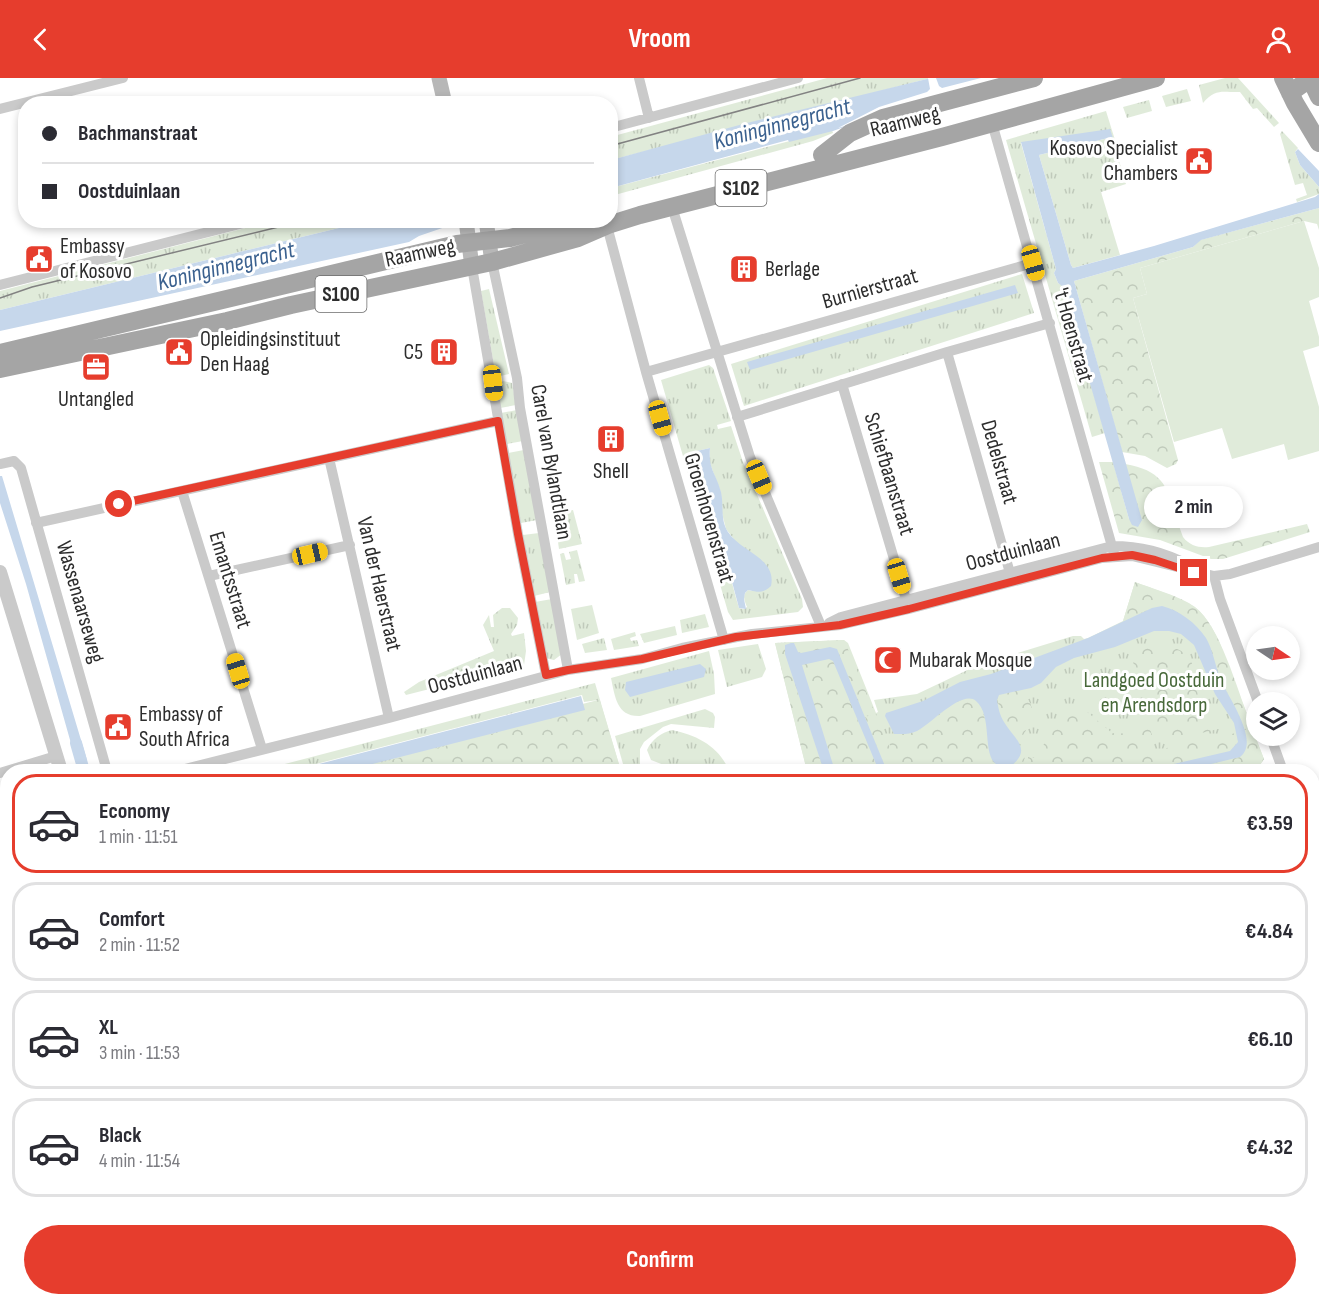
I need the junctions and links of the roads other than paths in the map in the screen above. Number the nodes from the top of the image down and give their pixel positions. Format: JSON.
{"nodes":[{"id":1,"x":123,"y":78,"type":"edge"},
{"id":2,"x":440,"y":78,"type":"edge"},
{"id":3,"x":639,"y":78,"type":"edge"},
{"id":4,"x":798,"y":78,"type":"edge"},
{"id":5,"x":1034,"y":78,"type":"edge"},
{"id":6,"x":1113,"y":78,"type":"edge"},
{"id":7,"x":1156,"y":78,"type":"edge"},
{"id":8,"x":1310,"y":78,"type":"edge"},
{"id":9,"x":1289,"y":83,"type":"edge"},
{"id":10,"x":52,"y":96,"type":"edge"},
{"id":11,"x":444,"y":96,"type":"edge"},
{"id":12,"x":1319,"y":97,"type":"edge"},
{"id":13,"x":18,"y":104,"type":"edge"},
{"id":14,"x":0,"y":109,"type":"edge"},
{"id":15,"x":650,"y":118,"type":"junction"},
{"id":16,"x":992,"y":123,"type":"junction"},
{"id":17,"x":1319,"y":124,"type":"edge"},
{"id":18,"x":618,"y":126,"type":"edge"},
{"id":19,"x":1319,"y":143,"type":"edge"},
{"id":20,"x":822,"y":155,"type":"junction"},
{"id":21,"x":672,"y":207,"type":"junction"},
{"id":22,"x":618,"y":216,"type":"edge"},
{"id":23,"x":618,"y":217,"type":"edge"},
{"id":24,"x":224,"y":228,"type":"edge"},
{"id":25,"x":467,"y":228,"type":"edge"},
{"id":26,"x":487,"y":228,"type":"edge"},
{"id":27,"x":552,"y":228,"type":"edge"},
{"id":28,"x":593,"y":228,"type":"edge"},
{"id":29,"x":611,"y":228,"type":"edge"},
{"id":30,"x":489,"y":241,"type":"junction"},
{"id":31,"x":471,"y":254,"type":"junction"},
{"id":32,"x":492,"y":262,"type":"junction"},
{"id":33,"x":1033,"y":263,"type":"junction"},
{"id":34,"x":0,"y":285,"type":"edge"},
{"id":35,"x":1050,"y":323,"type":"junction"},
{"id":36,"x":0,"y":352,"type":"edge"},
{"id":37,"x":947,"y":352,"type":"junction"},
{"id":38,"x":717,"y":353,"type":"junction"},
{"id":39,"x":0,"y":369,"type":"edge"},
{"id":40,"x":646,"y":372,"type":"junction"},
{"id":41,"x":842,"y":384,"type":"junction"},
{"id":42,"x":737,"y":417,"type":"junction"},
{"id":43,"x":498,"y":421,"type":"junction"},
{"id":44,"x":329,"y":458,"type":"junction"},
{"id":45,"x":0,"y":464,"type":"edge"},
{"id":46,"x":182,"y":491,"type":"junction"},
{"id":47,"x":36,"y":523,"type":"junction"},
{"id":48,"x":350,"y":544,"type":"junction"},
{"id":49,"x":1319,"y":547,"type":"edge"},
{"id":50,"x":1113,"y":551,"type":"junction"},
{"id":51,"x":0,"y":572,"type":"edge"},
{"id":52,"x":208,"y":576,"type":"junction"},
{"id":53,"x":1214,"y":576,"type":"junction"},
{"id":54,"x":1011,"y":578,"type":"junction"},
{"id":55,"x":908,"y":605,"type":"junction"},
{"id":56,"x":6,"y":612,"type":"edge"},
{"id":57,"x":821,"y":626,"type":"junction"},
{"id":58,"x":724,"y":640,"type":"junction"},
{"id":59,"x":568,"y":670,"type":"junction"},
{"id":60,"x":546,"y":675,"type":"junction"},
{"id":61,"x":1254,"y":692,"type":"edge"},
{"id":62,"x":389,"y":718,"type":"junction"},
{"id":63,"x":1274,"y":746,"type":"edge"},
{"id":64,"x":262,"y":749,"type":"junction"},
{"id":65,"x":56,"y":756,"type":"junction"},
{"id":66,"x":30,"y":764,"type":"edge"},
{"id":67,"x":59,"y":764,"type":"edge"},
{"id":68,"x":105,"y":764,"type":"edge"},
{"id":69,"x":204,"y":764,"type":"edge"},
{"id":70,"x":1280,"y":764,"type":"edge"}],
"edges":[{"from":1,"to":10,"type":"street"},
{"from":2,"to":11,"type":"main road"},
{"from":3,"to":15,"type":"street"},
{"from":4,"to":15,"type":"street"},
{"from":5,"to":20,"type":"main road"},
{"from":6,"to":20,"type":"main road","name":"Raamweg","number":"S102"},
{"from":7,"to":16,"type":"main road","name":"Raamweg","number":"S102"},
{"from":8,"to":9,"type":"main road"},
{"from":8,"to":12,"type":"main road"},
{"from":9,"to":17,"type":"main road"},
{"from":9,"to":19,"type":"main road"},
{"from":13,"to":14,"type":"street"},
{"from":15,"to":18,"type":"street"},
{"from":16,"to":21,"type":"main road","name":"Raamweg","number":"S102"},
{"from":16,"to":33,"type":"street","name":"'t Hoenstraat"},
{"from":20,"to":22,"type":"main road","name":"Raamweg","number":"S102"},
{"from":21,"to":23,"type":"main road","name":"Raamweg","number":"S102"},
{"from":21,"to":38,"type":"street"},
{"from":24,"to":34,"type":"street"},
{"from":25,"to":31,"type":"main road"},
{"from":26,"to":30,"type":"main road"},
{"from":27,"to":30,"type":"main road","name":"Raamweg"},
{"from":28,"to":32,"type":"main road","name":"Raamweg","number":"S102"},
{"from":29,"to":40,"type":"street","name":"Groenhovenstraat"},
{"from":30,"to":31,"type":"main road","name":"Raamweg","number":"S100"},
{"from":30,"to":32,"type":"main road"},
{"from":31,"to":32,"type":"main road","name":"Raamweg","number":"S100"},
{"from":31,"to":36,"type":"main road","name":"Raamweg","number":"S100"},
{"from":31,"to":39,"type":"main road","name":"Raamweg","number":"S100"},
{"from":31,"to":43,"type":"street","name":"Carel van Bylandtlaan"},
{"from":32,"to":59,"type":"street","name":"Carel van Bylandtlaan"},
{"from":33,"to":35,"type":"street","name":"'t Hoenstraat"},
{"from":33,"to":38,"type":"street","name":"Burnierstraat"},
{"from":35,"to":37,"type":"street"},
{"from":35,"to":50,"type":"street","name":"'t Hoenstraat"},
{"from":37,"to":41,"type":"street"},
{"from":37,"to":54,"type":"street","name":"Dedelstraat"},
{"from":38,"to":40,"type":"street"},
{"from":38,"to":42,"type":"street"},
{"from":40,"to":58,"type":"street","name":"Groenhovenstraat"},
{"from":41,"to":42,"type":"street"},
{"from":41,"to":55,"type":"street","name":"Schiefbaanstraat"},
{"from":42,"to":57,"type":"street"},
{"from":43,"to":44,"type":"street"},
{"from":43,"to":60,"type":"street","name":"Carel van Bylandtlaan"},
{"from":44,"to":46,"type":"street"},
{"from":44,"to":48,"type":"street","name":"Van der Haerstraat"},
{"from":45,"to":47,"type":"street","name":"Wassenaarseweg"},
{"from":46,"to":47,"type":"street"},
{"from":46,"to":52,"type":"street","name":"Emantsstraat"},
{"from":47,"to":68,"type":"street","name":"Wassenaarseweg"},
{"from":48,"to":52,"type":"street"},
{"from":48,"to":62,"type":"street","name":"Van der Haerstraat"},
{"from":49,"to":53,"type":"street"},
{"from":50,"to":53,"type":"street","name":"Oostduinlaan"},
{"from":50,"to":54,"type":"street","name":"Oostduinlaan"},
{"from":51,"to":56,"type":"street"},
{"from":52,"to":64,"type":"street","name":"Emantsstraat"},
{"from":53,"to":61,"type":"street"},
{"from":54,"to":55,"type":"street","name":"Oostduinlaan"},
{"from":55,"to":57,"type":"street","name":"Oostduinlaan"},
{"from":56,"to":65,"type":"street"},
{"from":57,"to":58,"type":"street","name":"Oostduinlaan"},
{"from":58,"to":59,"type":"street","name":"Oostduinlaan"},
{"from":59,"to":60,"type":"street","name":"Oostduinlaan"},
{"from":60,"to":62,"type":"street","name":"Oostduinlaan"},
{"from":62,"to":64,"type":"street","name":"Oostduinlaan"},
{"from":63,"to":70,"type":"street"},
{"from":64,"to":69,"type":"street","name":"Oostduinlaan"},
{"from":65,"to":66,"type":"street"},
{"from":65,"to":67,"type":"street"}]}
